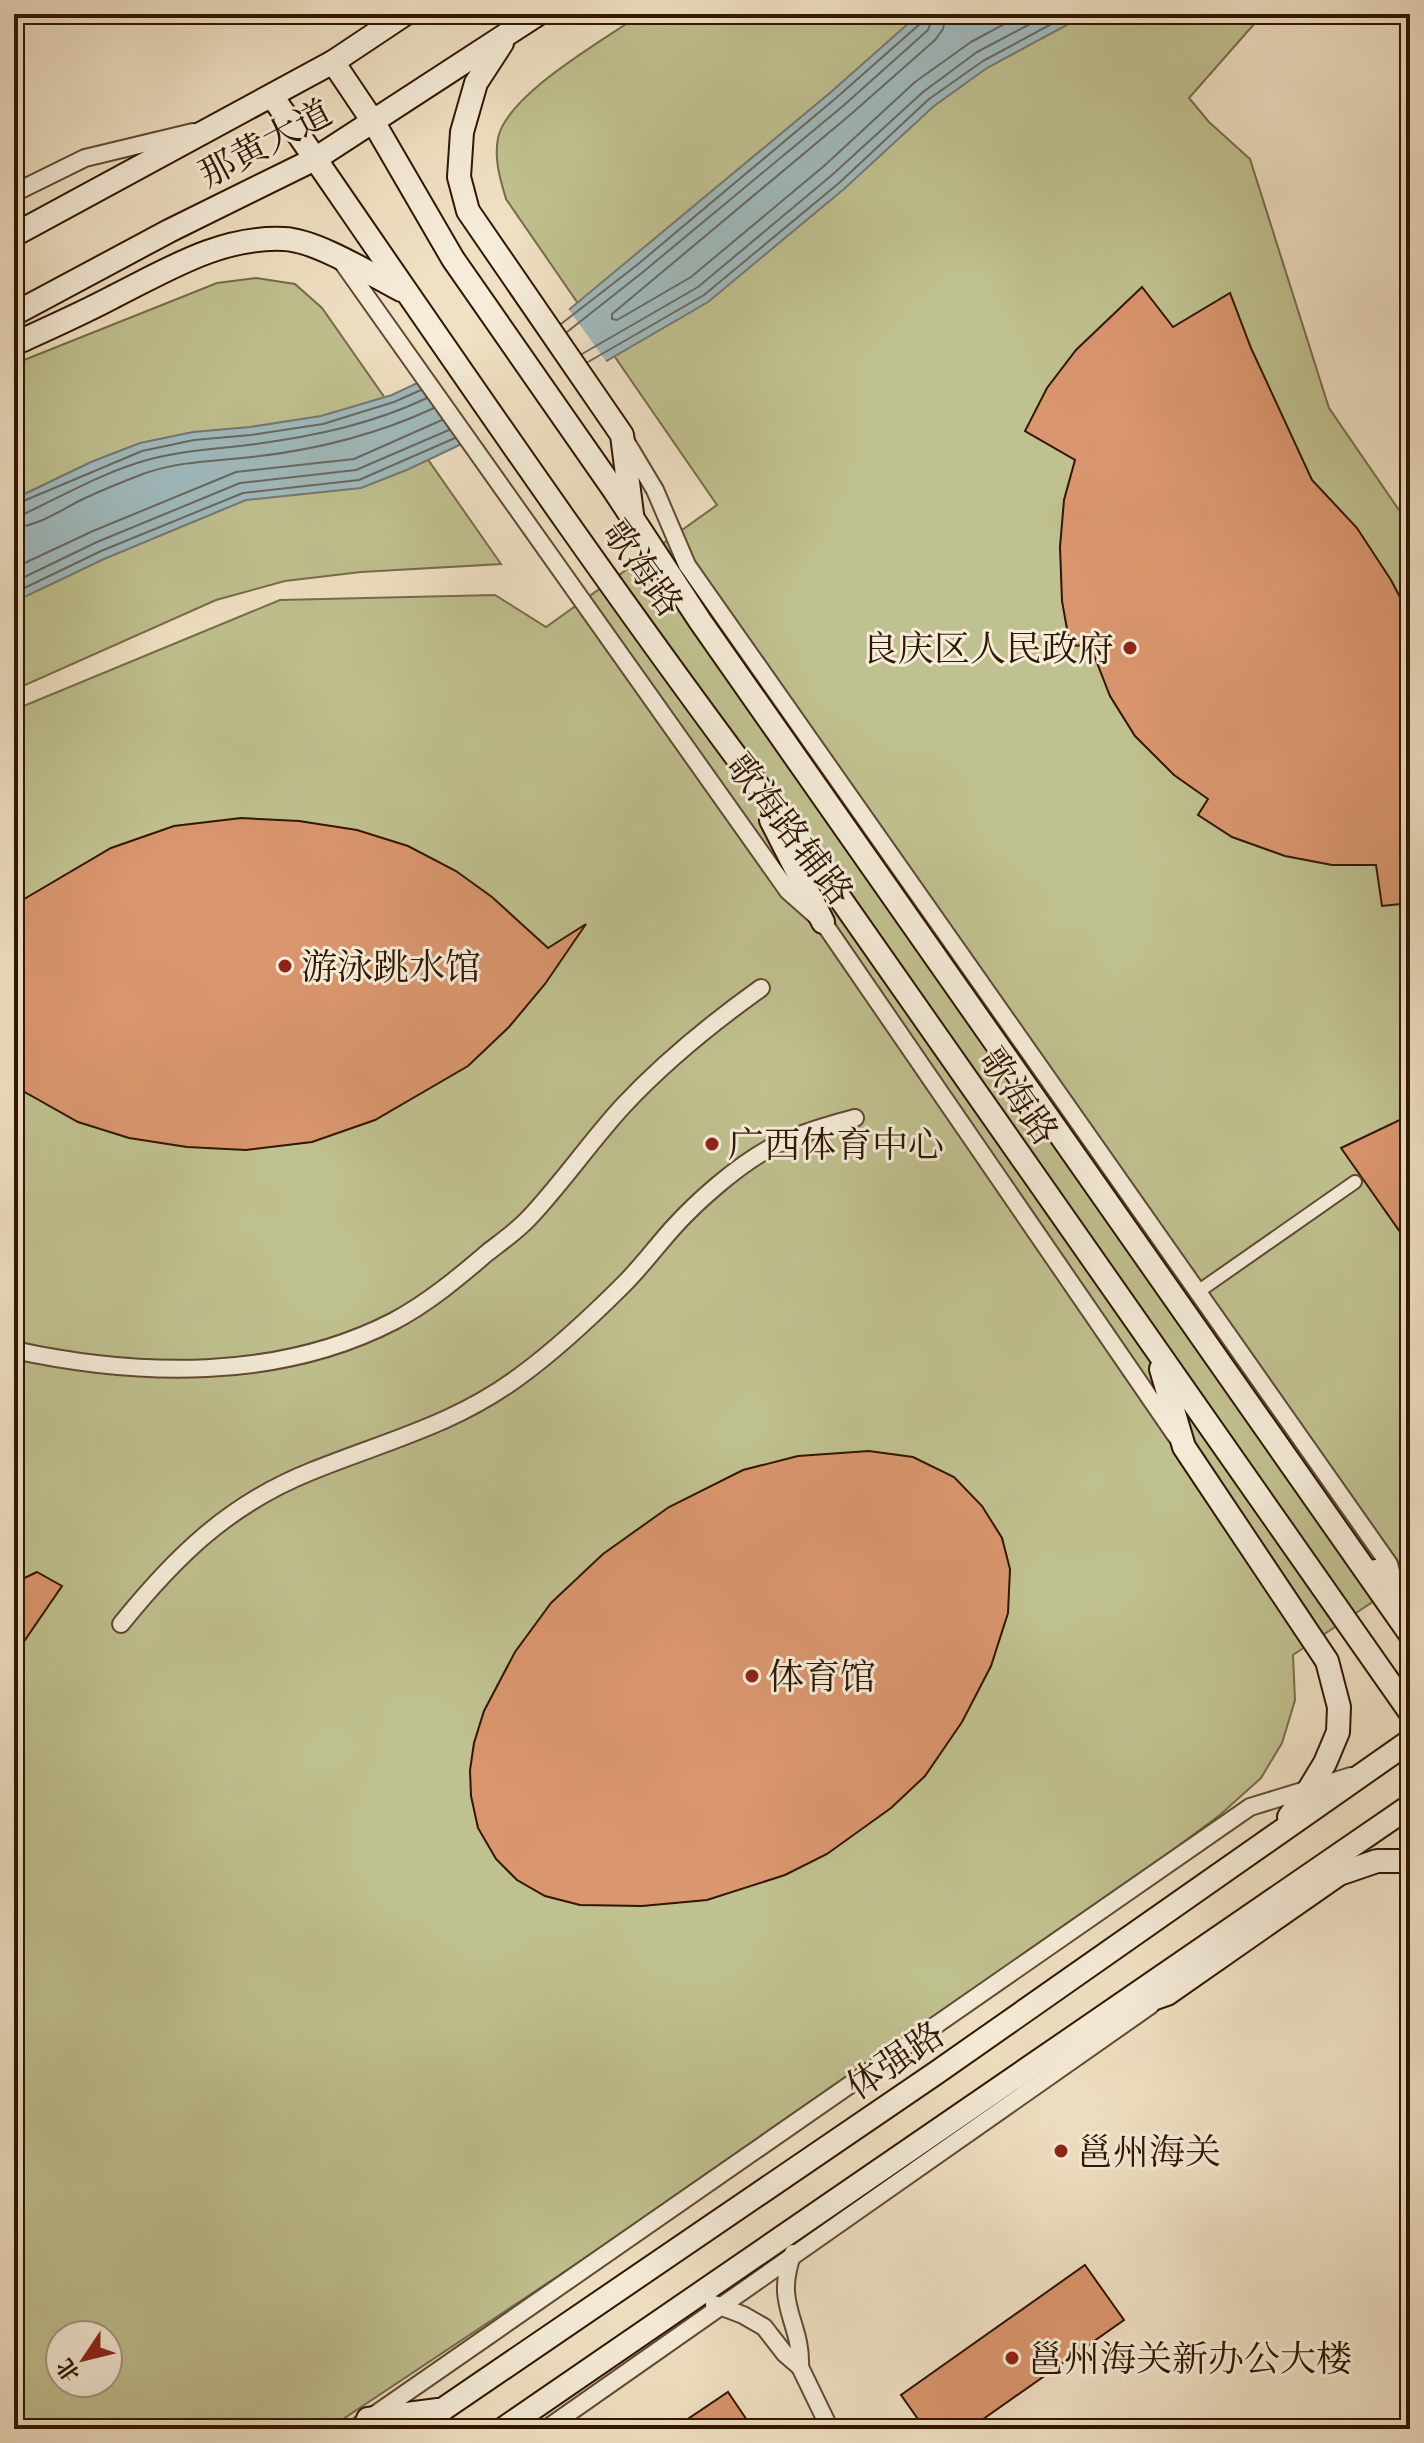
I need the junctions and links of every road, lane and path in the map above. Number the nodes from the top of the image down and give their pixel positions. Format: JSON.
{"nodes":[{"id":1,"x":405,"y":14,"type":"edge"},
{"id":2,"x":538,"y":14,"type":"edge"},
{"id":3,"x":507,"y":35,"type":"junction"},
{"id":4,"x":333,"y":62,"type":"junction"},
{"id":5,"x":272,"y":96,"type":"junction"},
{"id":6,"x":374,"y":123,"type":"junction"},
{"id":7,"x":214,"y":126,"type":"junction"},
{"id":8,"x":315,"y":159,"type":"junction"},
{"id":9,"x":14,"y":193,"type":"edge"},
{"id":10,"x":14,"y":235,"type":"edge"},
{"id":11,"x":338,"y":256,"type":"junction"},
{"id":12,"x":405,"y":293,"type":"junction"},
{"id":13,"x":14,"y":314,"type":"edge"},
{"id":14,"x":14,"y":344,"type":"edge"},
{"id":15,"x":629,"y":480,"type":"junction"},
{"id":16,"x":745,"y":769,"type":"junction"},
{"id":17,"x":823,"y":922,"type":"junction"},
{"id":18,"x":761,"y":988,"type":"dead end"},
{"id":19,"x":855,"y":1118,"type":"dead end"},
{"id":20,"x":1355,"y":1182,"type":"dead end"},
{"id":21,"x":1199,"y":1291,"type":"junction"},
{"id":22,"x":14,"y":1350,"type":"edge"},
{"id":23,"x":1157,"y":1352,"type":"junction"},
{"id":24,"x":1184,"y":1447,"type":"junction"},
{"id":25,"x":1348,"y":1544,"type":"junction"},
{"id":26,"x":1402,"y":1592,"type":"edge"},
{"id":27,"x":121,"y":1624,"type":"dead end"},
{"id":28,"x":1406,"y":1629,"type":"edge"},
{"id":29,"x":1410,"y":1712,"type":"edge"},
{"id":30,"x":1410,"y":1741,"type":"edge"},
{"id":31,"x":1368,"y":1770,"type":"junction"},
{"id":32,"x":1310,"y":1788,"type":"junction"},
{"id":33,"x":1410,"y":1806,"type":"edge"},
{"id":34,"x":1270,"y":1839,"type":"junction"},
{"id":35,"x":1410,"y":1861,"type":"edge"},
{"id":36,"x":1167,"y":1994,"type":"junction"},
{"id":37,"x":1104,"y":2016,"type":"junction"},
{"id":38,"x":809,"y":2218,"type":"junction"},
{"id":39,"x":792,"y":2255,"type":"junction"},
{"id":40,"x":688,"y":2302,"type":"junction"},
{"id":41,"x":720,"y":2306,"type":"junction"},
{"id":42,"x":800,"y":2367,"type":"junction"},
{"id":43,"x":443,"y":2409,"type":"junction"},
{"id":44,"x":361,"y":2424,"type":"edge"},
{"id":45,"x":414,"y":2429,"type":"edge"},
{"id":46,"x":503,"y":2429,"type":"edge"},
{"id":47,"x":546,"y":2429,"type":"edge"},
{"id":48,"x":830,"y":2429,"type":"edge"}],
"edges":[{"from":1,"to":4,"type":"main road","name":"那黄大道"},
{"from":2,"to":3,"type":"main road","name":"那黄大道"},
{"from":3,"to":6,"type":"main road","name":"那黄大道"},
{"from":3,"to":15,"type":"main road"},
{"from":4,"to":5,"type":"main road","name":"那黄大道"},
{"from":4,"to":6,"type":"main road","name":"歌海路"},
{"from":5,"to":7,"type":"main road","name":"那黄大道"},
{"from":5,"to":8,"type":"main road","name":"歌海路"},
{"from":6,"to":8,"type":"main road","name":"那黄大道"},
{"from":6,"to":15,"type":"main road","name":"歌海路"},
{"from":7,"to":9,"type":"street"},
{"from":7,"to":10,"type":"main road","name":"那黄大道"},
{"from":8,"to":12,"type":"main road","name":"歌海路"},
{"from":8,"to":13,"type":"main road","name":"那黄大道"},
{"from":11,"to":12,"type":"main road"},
{"from":11,"to":14,"type":"main road"},
{"from":11,"to":17,"type":"street","name":"歌海路辅路"},
{"from":12,"to":16,"type":"main road","name":"歌海路"},
{"from":15,"to":21,"type":"street"},
{"from":15,"to":25,"type":"main road","name":"歌海路"},
{"from":16,"to":17,"type":"main road"},
{"from":16,"to":23,"type":"main road","name":"歌海路"},
{"from":17,"to":24,"type":"street","name":"歌海路辅路"},
{"from":18,"to":22,"type":"street"},
{"from":19,"to":27,"type":"street"},
{"from":20,"to":21,"type":"street"},
{"from":21,"to":26,"type":"street"},
{"from":23,"to":24,"type":"main road"},
{"from":23,"to":29,"type":"main road","name":"歌海路"},
{"from":24,"to":32,"type":"main road"},
{"from":25,"to":26,"type":"main road"},
{"from":25,"to":28,"type":"main road","name":"歌海路"},
{"from":26,"to":28,"type":"street"},
{"from":30,"to":31,"type":"main road","name":"体强路"},
{"from":31,"to":32,"type":"street"},
{"from":31,"to":34,"type":"main road","name":"体强路"},
{"from":32,"to":34,"type":"main road"},
{"from":32,"to":44,"type":"street"},
{"from":33,"to":37,"type":"main road"},
{"from":34,"to":43,"type":"main road","name":"体强路"},
{"from":35,"to":36,"type":"main road"},
{"from":36,"to":37,"type":"main road"},
{"from":36,"to":39,"type":"street"},
{"from":37,"to":38,"type":"main road"},
{"from":38,"to":39,"type":"street"},
{"from":38,"to":40,"type":"main road"},
{"from":39,"to":41,"type":"street"},
{"from":39,"to":42,"type":"street"},
{"from":40,"to":41,"type":"street"},
{"from":40,"to":46,"type":"main road"},
{"from":41,"to":42,"type":"street"},
{"from":41,"to":47,"type":"street"},
{"from":42,"to":48,"type":"street"},
{"from":43,"to":44,"type":"main road"},
{"from":43,"to":45,"type":"main road","name":"体强路"}]}
